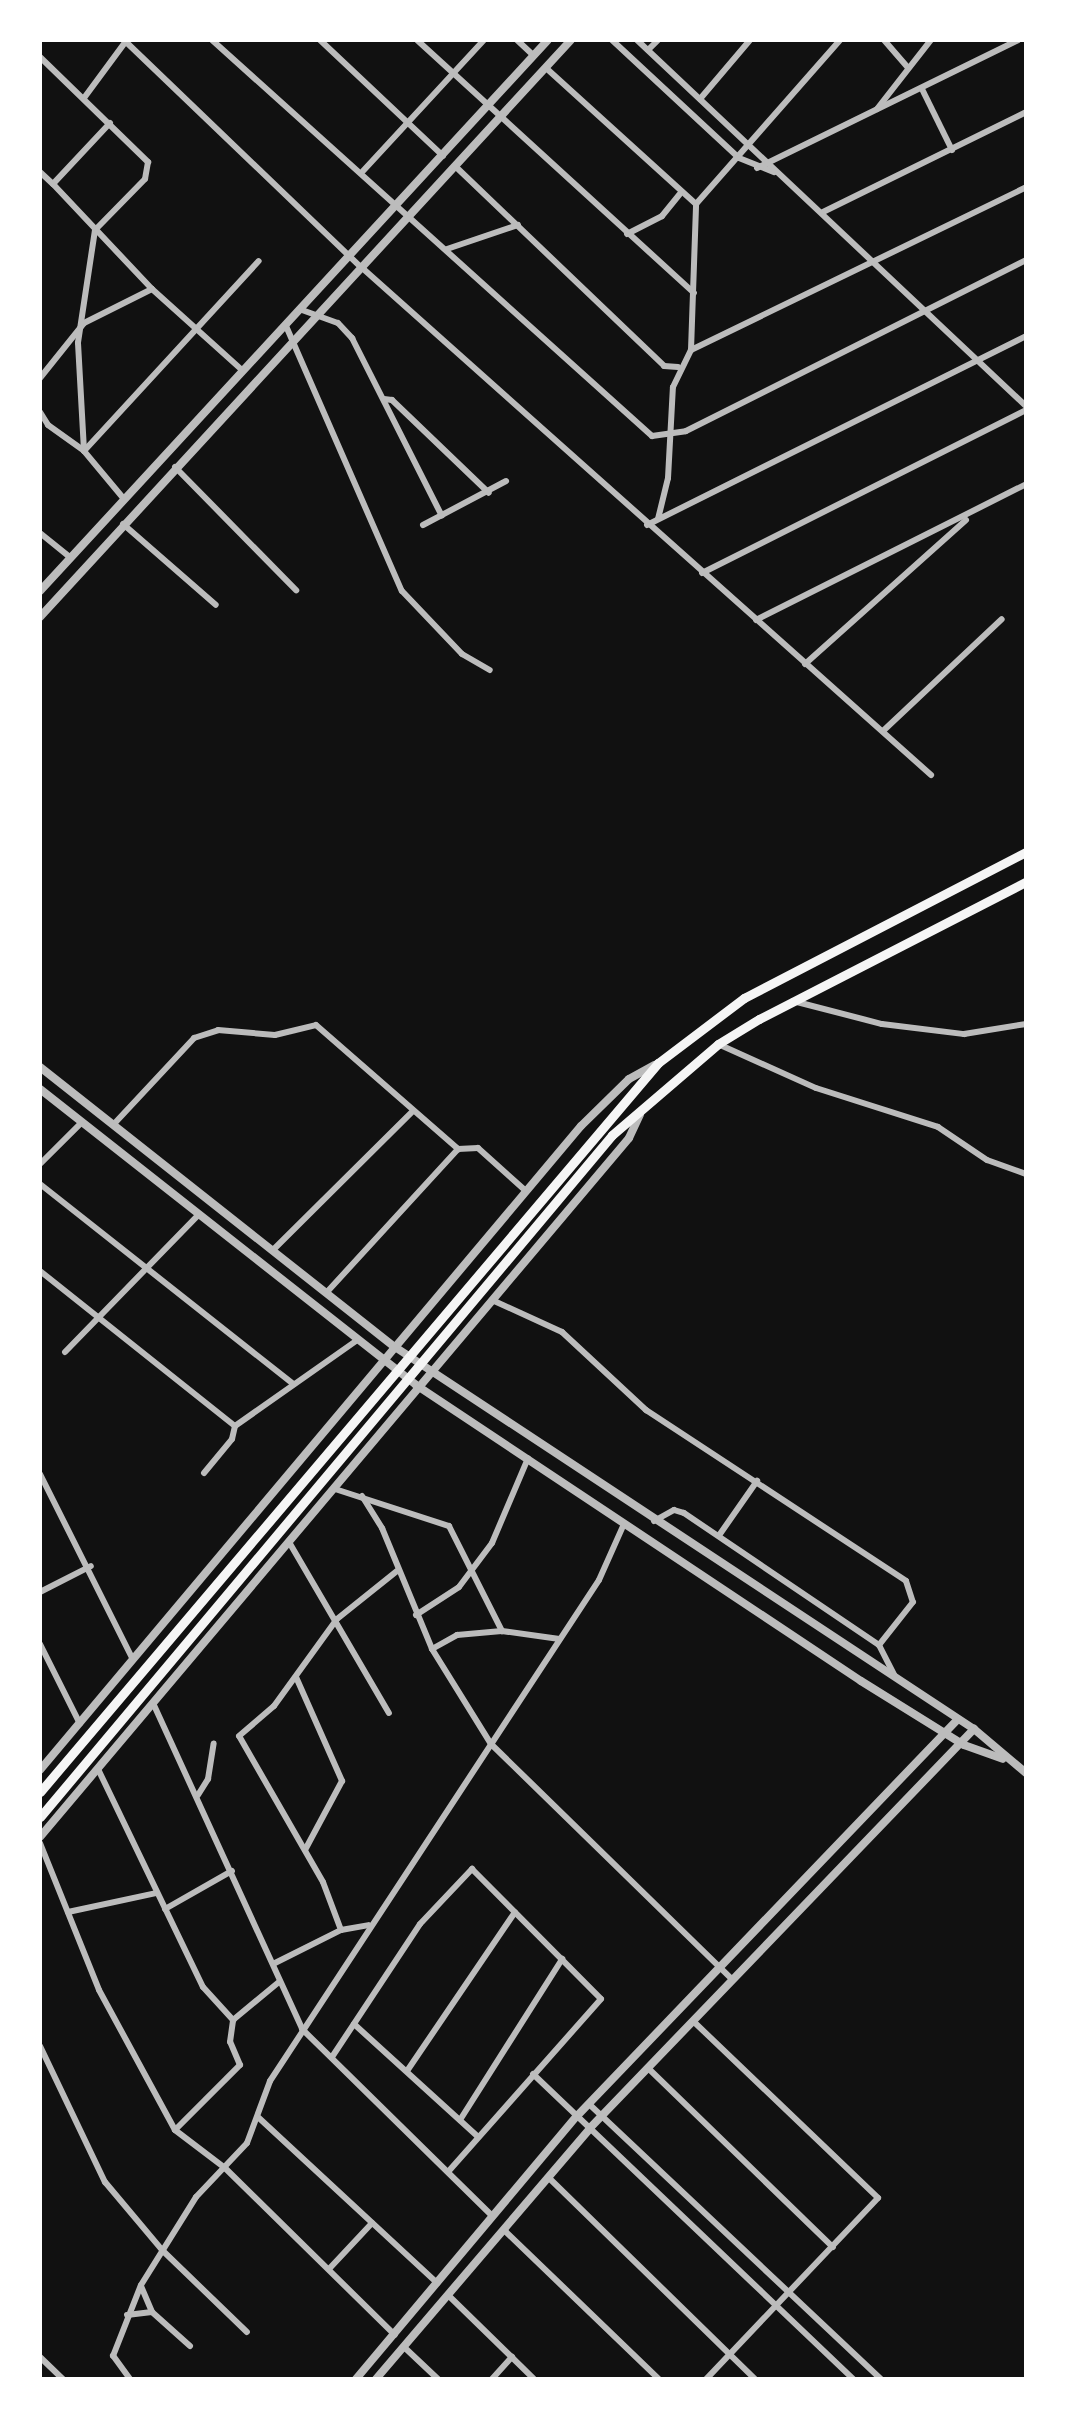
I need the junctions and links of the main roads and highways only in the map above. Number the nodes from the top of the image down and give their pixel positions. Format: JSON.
{"nodes":[{"id":1,"x":1026,"y":852,"type":"edge"},
{"id":2,"x":1026,"y":882,"type":"edge"},
{"id":3,"x":40,"y":1792,"type":"edge"},
{"id":4,"x":40,"y":1817,"type":"edge"}],
"edges":[{"from":1,"to":3,"type":"main road"},
{"from":2,"to":4,"type":"main road"}]}
